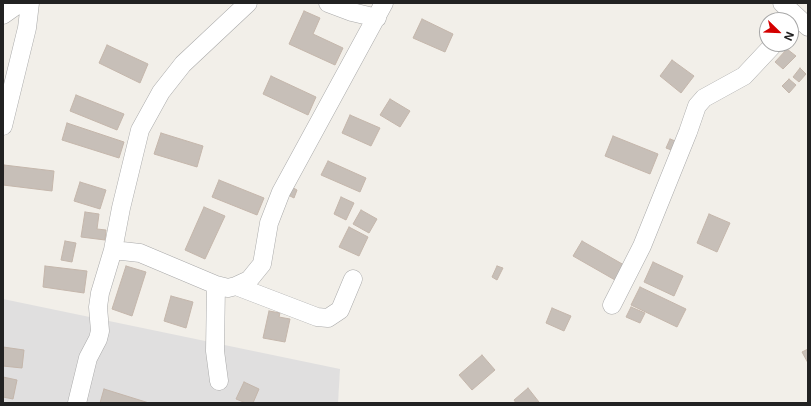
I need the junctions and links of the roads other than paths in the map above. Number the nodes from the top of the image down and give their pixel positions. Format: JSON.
{"nodes":[{"id":1,"x":20,"y":3,"type":"edge"},
{"id":2,"x":30,"y":3,"type":"edge"},
{"id":3,"x":248,"y":3,"type":"edge"},
{"id":4,"x":328,"y":3,"type":"edge"},
{"id":5,"x":782,"y":3,"type":"edge"},
{"id":6,"x":380,"y":10,"type":"edge"},
{"id":7,"x":789,"y":12,"type":"edge"},
{"id":8,"x":3,"y":15,"type":"edge"},
{"id":9,"x":766,"y":52,"type":"edge"},
{"id":10,"x":3,"y":126,"type":"edge"},
{"id":11,"x":114,"y":250,"type":"junction"},
{"id":12,"x":353,"y":279,"type":"dead end"},
{"id":13,"x":216,"y":285,"type":"junction"},
{"id":14,"x":236,"y":286,"type":"junction"},
{"id":15,"x":612,"y":305,"type":"dead end"},
{"id":16,"x":219,"y":381,"type":"dead end"},
{"id":17,"x":77,"y":403,"type":"edge"}],
"edges":[{"from":1,"to":8,"type":"street"},
{"from":2,"to":10,"type":"street"},
{"from":3,"to":11,"type":"street"},
{"from":4,"to":6,"type":"street"},
{"from":5,"to":7,"type":"street"},
{"from":6,"to":14,"type":"street"},
{"from":9,"to":15,"type":"street"},
{"from":11,"to":13,"type":"street"},
{"from":11,"to":17,"type":"street"},
{"from":12,"to":14,"type":"street"},
{"from":13,"to":14,"type":"street"},
{"from":13,"to":16,"type":"street"}]}
